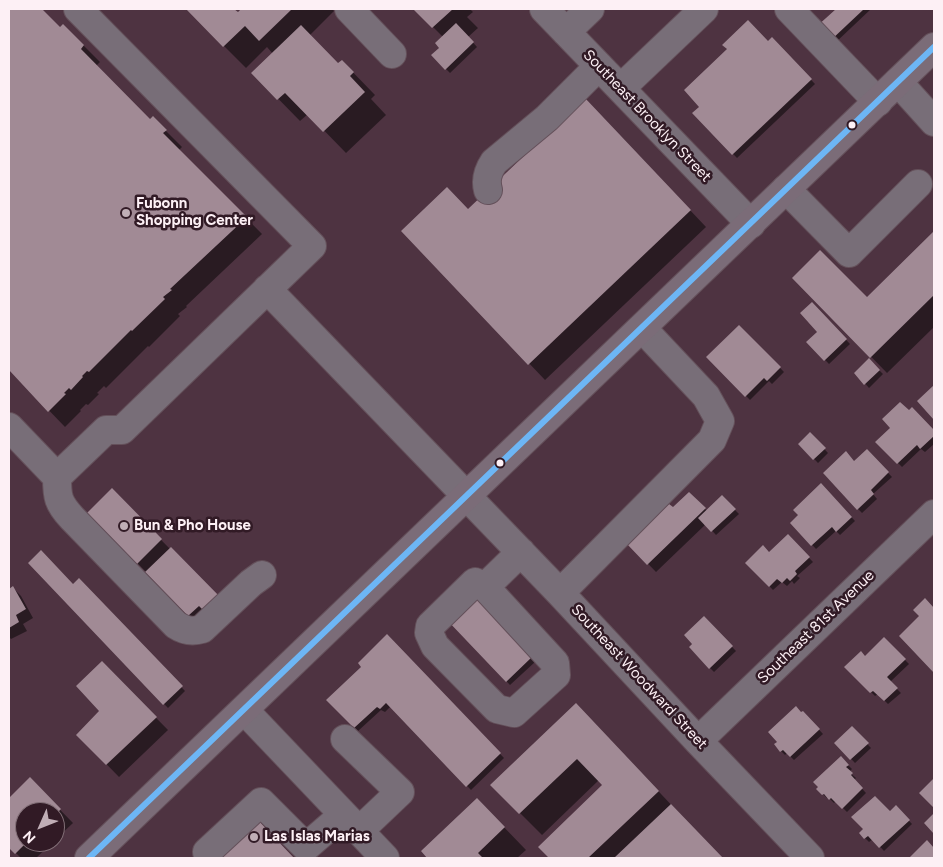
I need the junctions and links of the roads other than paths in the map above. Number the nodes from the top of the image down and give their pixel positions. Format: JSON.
{"nodes":[{"id":1,"x":78,"y":9,"type":"edge"},
{"id":2,"x":349,"y":9,"type":"edge"},
{"id":3,"x":544,"y":9,"type":"edge"},
{"id":4,"x":590,"y":9,"type":"edge"},
{"id":5,"x":704,"y":9,"type":"edge"},
{"id":6,"x":789,"y":9,"type":"edge"},
{"id":7,"x":566,"y":32,"type":"junction"},
{"id":8,"x":934,"y":47,"type":"edge"},
{"id":9,"x":392,"y":54,"type":"dead end"},
{"id":10,"x":599,"y":66,"type":"junction"},
{"id":11,"x":898,"y":82,"type":"junction"},
{"id":12,"x":621,"y":88,"type":"junction"},
{"id":13,"x":878,"y":102,"type":"junction"},
{"id":14,"x":934,"y":122,"type":"edge"},
{"id":15,"x":918,"y":184,"type":"dead end"},
{"id":16,"x":786,"y":189,"type":"junction"},
{"id":17,"x":488,"y":190,"type":"dead end"},
{"id":18,"x":750,"y":224,"type":"junction"},
{"id":19,"x":267,"y":289,"type":"junction"},
{"id":20,"x":642,"y":328,"type":"junction"},
{"id":21,"x":9,"y":427,"type":"edge"},
{"id":22,"x":58,"y":477,"type":"junction"},
{"id":23,"x":466,"y":496,"type":"junction"},
{"id":24,"x":934,"y":514,"type":"edge"},
{"id":25,"x":521,"y":552,"type":"junction"},
{"id":26,"x":262,"y":575,"type":"dead end"},
{"id":27,"x":485,"y":587,"type":"junction"},
{"id":28,"x":560,"y":593,"type":"junction"},
{"id":29,"x":244,"y":710,"type":"junction"},
{"id":30,"x":345,"y":739,"type":"dead end"},
{"id":31,"x":698,"y":741,"type":"junction"},
{"id":32,"x":351,"y":823,"type":"junction"},
{"id":33,"x":206,"y":852,"type":"dead end"},
{"id":34,"x":89,"y":858,"type":"edge"},
{"id":35,"x":385,"y":858,"type":"edge"},
{"id":36,"x":810,"y":858,"type":"edge"}],
"edges":[{"from":1,"to":19,"type":"street"},
{"from":2,"to":9,"type":"street"},
{"from":3,"to":7,"type":"street","name":"Southeast Brooklyn Street"},
{"from":4,"to":7,"type":"street"},
{"from":5,"to":12,"type":"street"},
{"from":6,"to":13,"type":"street"},
{"from":7,"to":10,"type":"street","name":"Southeast Brooklyn Street"},
{"from":8,"to":11,"type":"main road"},
{"from":10,"to":12,"type":"street","name":"Southeast Brooklyn Street"},
{"from":10,"to":17,"type":"street"},
{"from":11,"to":13,"type":"main road"},
{"from":11,"to":14,"type":"street"},
{"from":12,"to":18,"type":"street","name":"Southeast Brooklyn Street"},
{"from":13,"to":16,"type":"main road"},
{"from":15,"to":16,"type":"street"},
{"from":16,"to":18,"type":"main road"},
{"from":18,"to":20,"type":"main road"},
{"from":19,"to":22,"type":"street"},
{"from":19,"to":23,"type":"street","name":"Southeast Woodward Street"},
{"from":20,"to":23,"type":"main road"},
{"from":20,"to":28,"type":"street"},
{"from":21,"to":22,"type":"street"},
{"from":22,"to":26,"type":"street"},
{"from":23,"to":25,"type":"street","name":"Southeast Woodward Street"},
{"from":23,"to":29,"type":"main road"},
{"from":24,"to":31,"type":"street","name":"Southeast 81st Avenue"},
{"from":25,"to":27,"type":"street"},
{"from":25,"to":28,"type":"street","name":"Southeast Woodward Street"},
{"from":27,"to":27,"type":"street"},
{"from":28,"to":31,"type":"street","name":"Southeast Woodward Street"},
{"from":29,"to":32,"type":"street"},
{"from":29,"to":34,"type":"main road"},
{"from":30,"to":32,"type":"street"},
{"from":31,"to":36,"type":"street","name":"Southeast Woodward Street"},
{"from":32,"to":33,"type":"street"},
{"from":32,"to":35,"type":"street"}]}
